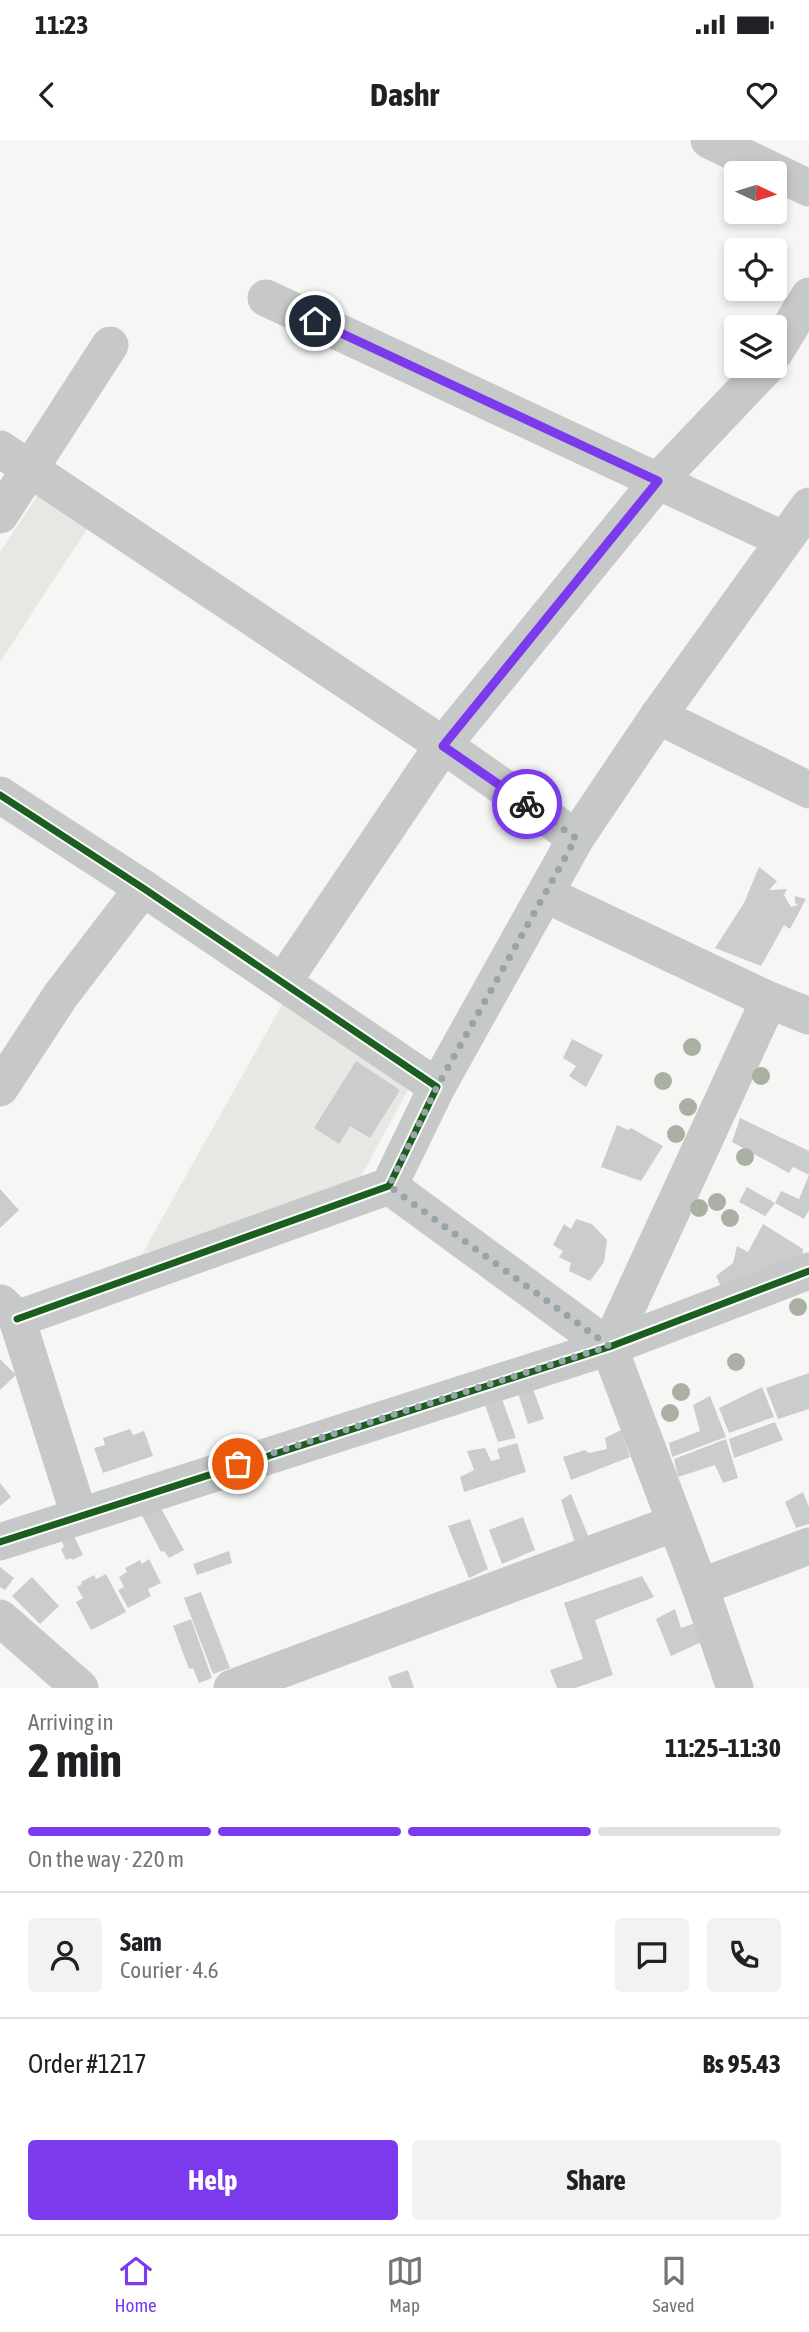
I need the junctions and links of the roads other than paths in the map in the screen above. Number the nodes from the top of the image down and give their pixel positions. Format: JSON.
{"nodes":[{"id":1,"x":709,"y":140,"type":"edge"},
{"id":2,"x":809,"y":188,"type":"edge"},
{"id":3,"x":809,"y":296,"type":"edge"},
{"id":4,"x":266,"y":298,"type":"dead end"},
{"id":5,"x":787,"y":332,"type":"edge"},
{"id":6,"x":110,"y":345,"type":"dead end"},
{"id":7,"x":756,"y":378,"type":"edge"},
{"id":8,"x":0,"y":449,"type":"edge"},
{"id":9,"x":31,"y":470,"type":"junction"},
{"id":10,"x":658,"y":481,"type":"junction"},
{"id":11,"x":809,"y":506,"type":"edge"},
{"id":12,"x":0,"y":515,"type":"edge"},
{"id":13,"x":784,"y":540,"type":"junction"},
{"id":14,"x":658,"y":716,"type":"junction"},
{"id":15,"x":443,"y":746,"type":"junction"},
{"id":16,"x":809,"y":790,"type":"edge"},
{"id":17,"x":0,"y":795,"type":"edge"},
{"id":18,"x":576,"y":838,"type":"junction"},
{"id":19,"x":143,"y":888,"type":"junction"},
{"id":20,"x":547,"y":895,"type":"junction"},
{"id":21,"x":283,"y":982,"type":"junction"},
{"id":22,"x":769,"y":1000,"type":"junction"},
{"id":23,"x":809,"y":1016,"type":"edge"},
{"id":24,"x":437,"y":1087,"type":"junction"},
{"id":25,"x":0,"y":1088,"type":"edge"},
{"id":26,"x":389,"y":1186,"type":"junction"},
{"id":27,"x":809,"y":1271,"type":"edge"},
{"id":28,"x":9,"y":1311,"type":"edge"},
{"id":29,"x":609,"y":1346,"type":"junction"},
{"id":30,"x":79,"y":1515,"type":"junction"},
{"id":31,"x":675,"y":1524,"type":"junction"},
{"id":32,"x":0,"y":1542,"type":"edge"},
{"id":33,"x":809,"y":1546,"type":"edge"},
{"id":34,"x":700,"y":1587,"type":"junction"},
{"id":35,"x":0,"y":1618,"type":"edge"},
{"id":36,"x":80,"y":1688,"type":"edge"},
{"id":37,"x":232,"y":1688,"type":"edge"},
{"id":38,"x":735,"y":1688,"type":"edge"}],
"edges":[{"from":1,"to":2,"type":"street"},
{"from":3,"to":5,"type":"street"},
{"from":4,"to":10,"type":"street"},
{"from":6,"to":9,"type":"street"},
{"from":7,"to":10,"type":"street"},
{"from":8,"to":9,"type":"street"},
{"from":9,"to":12,"type":"street"},
{"from":9,"to":15,"type":"street"},
{"from":10,"to":13,"type":"street"},
{"from":10,"to":15,"type":"street"},
{"from":11,"to":13,"type":"street"},
{"from":13,"to":14,"type":"street"},
{"from":14,"to":16,"type":"street"},
{"from":14,"to":18,"type":"street"},
{"from":15,"to":18,"type":"street"},
{"from":15,"to":21,"type":"street"},
{"from":17,"to":19,"type":"street"},
{"from":18,"to":20,"type":"street"},
{"from":19,"to":21,"type":"street"},
{"from":19,"to":25,"type":"street"},
{"from":20,"to":22,"type":"street"},
{"from":20,"to":24,"type":"street"},
{"from":21,"to":24,"type":"street"},
{"from":22,"to":23,"type":"street"},
{"from":22,"to":29,"type":"street"},
{"from":24,"to":26,"type":"street"},
{"from":26,"to":28,"type":"street"},
{"from":26,"to":29,"type":"street"},
{"from":27,"to":29,"type":"street"},
{"from":28,"to":30,"type":"street"},
{"from":29,"to":30,"type":"street"},
{"from":29,"to":31,"type":"street"},
{"from":30,"to":32,"type":"street"},
{"from":31,"to":34,"type":"street"},
{"from":31,"to":37,"type":"street"},
{"from":33,"to":34,"type":"street"},
{"from":34,"to":38,"type":"street"},
{"from":35,"to":36,"type":"street"}]}
